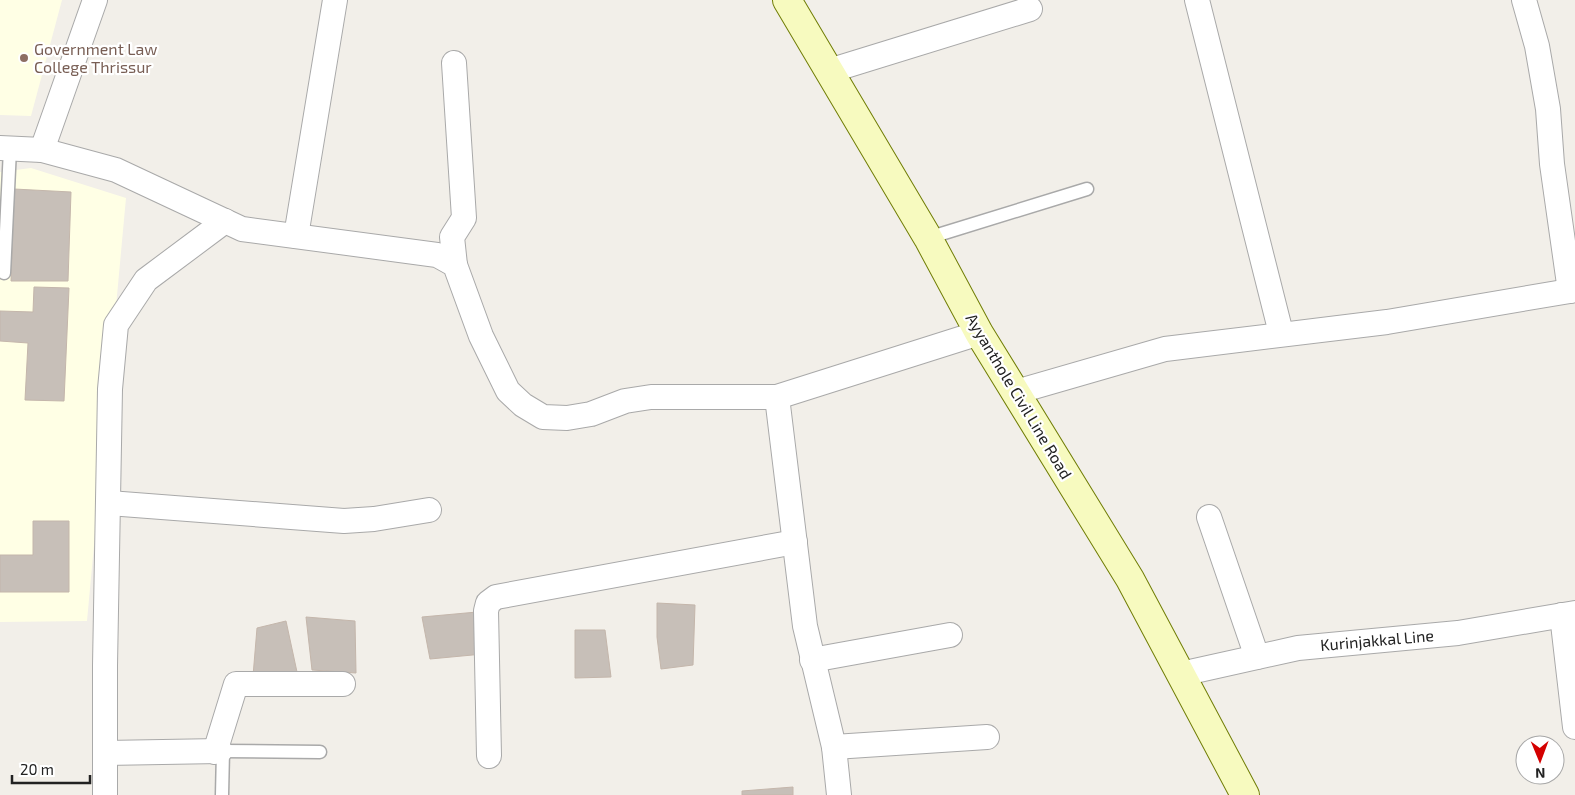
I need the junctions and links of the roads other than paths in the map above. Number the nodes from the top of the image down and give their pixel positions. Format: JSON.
{"nodes":[{"id":1,"x":95,"y":0,"type":"edge"},
{"id":2,"x":335,"y":0,"type":"edge"},
{"id":3,"x":787,"y":0,"type":"edge"},
{"id":4,"x":1196,"y":0,"type":"edge"},
{"id":5,"x":1524,"y":0,"type":"edge"},
{"id":6,"x":1030,"y":9,"type":"dead end"},
{"id":7,"x":454,"y":63,"type":"dead end"},
{"id":8,"x":829,"y":71,"type":"junction"},
{"id":9,"x":5,"y":148,"type":"edge"},
{"id":10,"x":42,"y":150,"type":"junction"},
{"id":11,"x":1086,"y":190,"type":"dead end"},
{"id":12,"x":225,"y":221,"type":"junction"},
{"id":13,"x":296,"y":236,"type":"junction"},
{"id":14,"x":928,"y":238,"type":"junction"},
{"id":15,"x":455,"y":265,"type":"junction"},
{"id":16,"x":4,"y":273,"type":"dead end"},
{"id":17,"x":1573,"y":290,"type":"edge"},
{"id":18,"x":979,"y":333,"type":"junction"},
{"id":19,"x":1281,"y":333,"type":"junction"},
{"id":20,"x":1016,"y":392,"type":"junction"},
{"id":21,"x":777,"y":397,"type":"junction"},
{"id":22,"x":109,"y":503,"type":"junction"},
{"id":23,"x":429,"y":510,"type":"dead end"},
{"id":24,"x":1209,"y":518,"type":"dead end"},
{"id":25,"x":795,"y":542,"type":"junction"},
{"id":26,"x":1568,"y":614,"type":"edge"},
{"id":27,"x":950,"y":635,"type":"dead end"},
{"id":28,"x":1257,"y":657,"type":"junction"},
{"id":29,"x":812,"y":660,"type":"junction"},
{"id":30,"x":1181,"y":674,"type":"junction"},
{"id":31,"x":344,"y":684,"type":"dead end"},
{"id":32,"x":1575,"y":727,"type":"edge"},
{"id":33,"x":987,"y":737,"type":"dead end"},
{"id":34,"x":834,"y":747,"type":"junction"},
{"id":35,"x":219,"y":751,"type":"junction"},
{"id":36,"x":320,"y":752,"type":"dead end"},
{"id":37,"x":105,"y":753,"type":"junction"},
{"id":38,"x":489,"y":756,"type":"dead end"},
{"id":39,"x":105,"y":795,"type":"edge"},
{"id":40,"x":222,"y":795,"type":"edge"},
{"id":41,"x":839,"y":795,"type":"edge"},
{"id":42,"x":1245,"y":795,"type":"edge"}],
"edges":[{"from":1,"to":10,"type":"street"},
{"from":2,"to":13,"type":"street"},
{"from":3,"to":8,"type":"main road","name":"Ayyanthole Civil Line Road"},
{"from":4,"to":19,"type":"street"},
{"from":5,"to":17,"type":"street"},
{"from":6,"to":8,"type":"street"},
{"from":7,"to":15,"type":"street"},
{"from":8,"to":14,"type":"main road","name":"Ayyanthole Civil Line Road"},
{"from":9,"to":10,"type":"street"},
{"from":9,"to":16,"type":"lane"},
{"from":10,"to":12,"type":"street"},
{"from":11,"to":14,"type":"lane"},
{"from":12,"to":13,"type":"street"},
{"from":12,"to":22,"type":"street"},
{"from":13,"to":15,"type":"street"},
{"from":14,"to":18,"type":"main road","name":"Ayyanthole Civil Line Road"},
{"from":15,"to":21,"type":"street"},
{"from":17,"to":19,"type":"street"},
{"from":18,"to":20,"type":"main road","name":"Ayyanthole Civil Line Road"},
{"from":18,"to":21,"type":"street"},
{"from":19,"to":20,"type":"street"},
{"from":20,"to":30,"type":"main road","name":"Ayyanthole Civil Line Road"},
{"from":21,"to":25,"type":"street"},
{"from":22,"to":23,"type":"street"},
{"from":22,"to":37,"type":"street"},
{"from":24,"to":28,"type":"street"},
{"from":25,"to":29,"type":"street"},
{"from":25,"to":38,"type":"street"},
{"from":26,"to":28,"type":"street","name":"Kurinjakkal Line"},
{"from":26,"to":32,"type":"street"},
{"from":27,"to":29,"type":"street"},
{"from":28,"to":30,"type":"street","name":"Kurinjakkal Line"},
{"from":29,"to":34,"type":"street"},
{"from":30,"to":42,"type":"main road","name":"Ayyanthole Civil Line Road"},
{"from":31,"to":35,"type":"street"},
{"from":33,"to":34,"type":"street"},
{"from":34,"to":41,"type":"street"},
{"from":35,"to":36,"type":"lane"},
{"from":35,"to":37,"type":"street"},
{"from":35,"to":40,"type":"lane"},
{"from":37,"to":39,"type":"street"}]}
